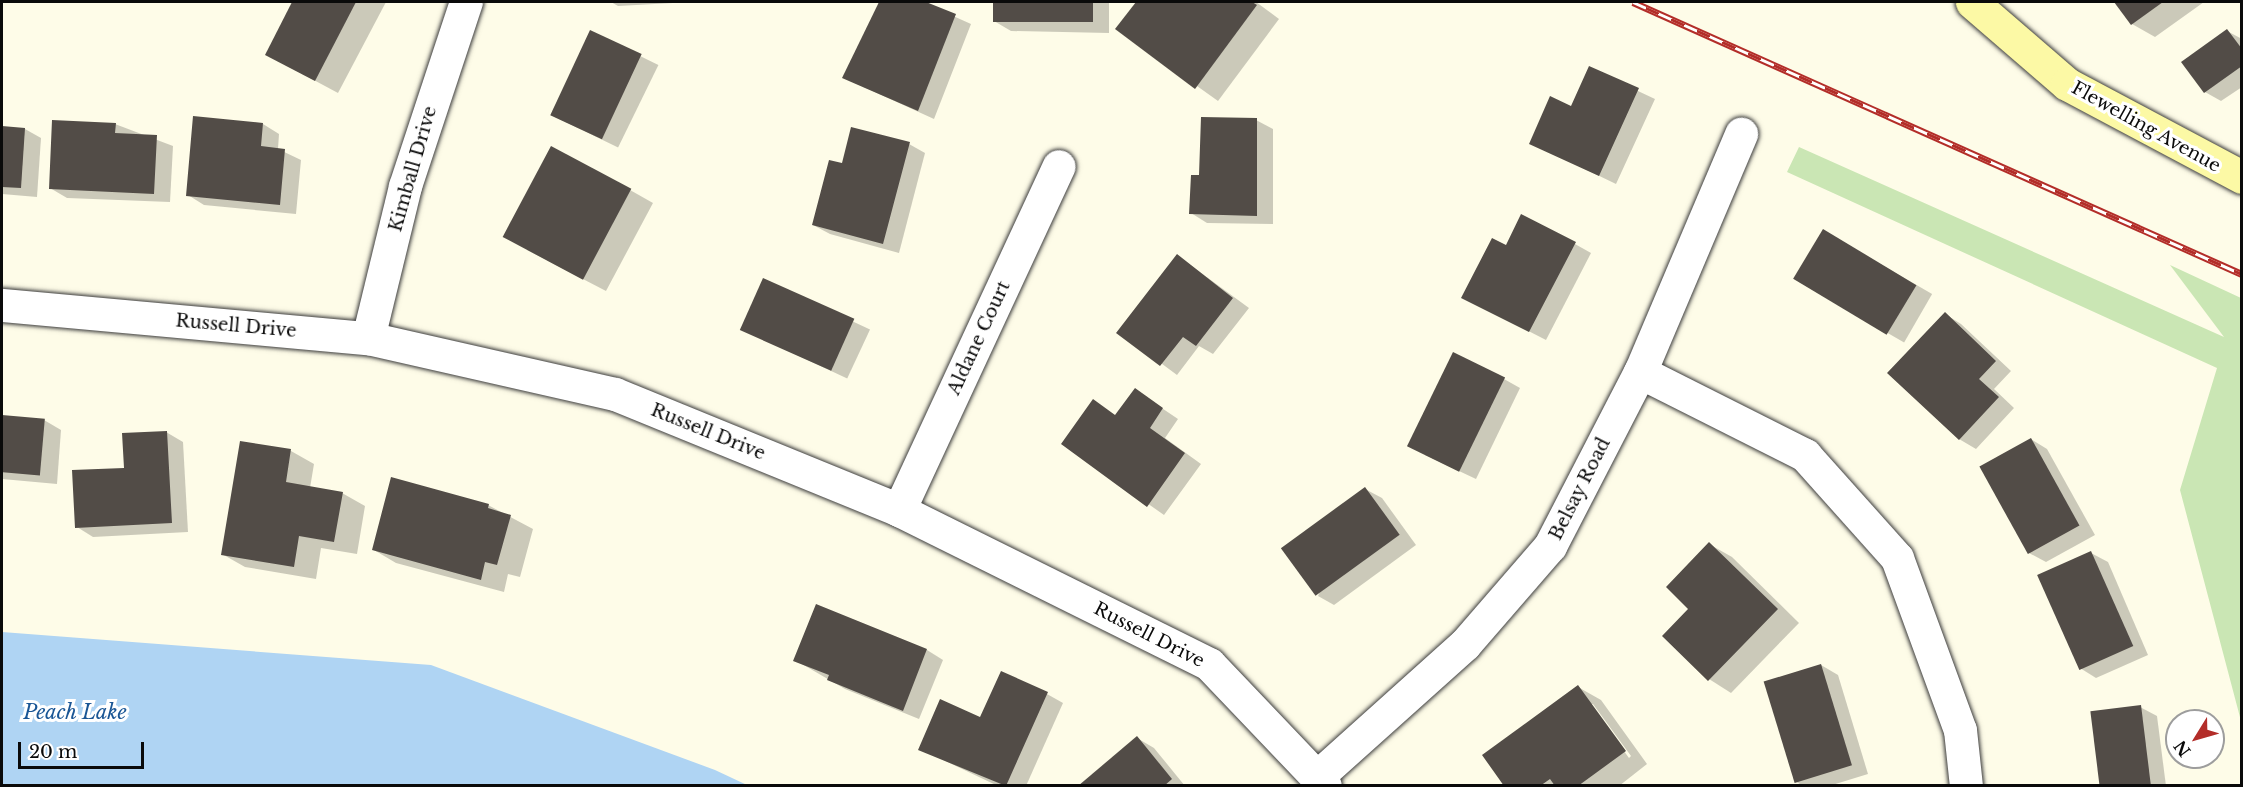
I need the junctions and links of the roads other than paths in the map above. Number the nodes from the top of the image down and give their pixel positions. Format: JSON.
{"nodes":[{"id":1,"x":466,"y":2,"type":"edge"},
{"id":2,"x":1972,"y":2,"type":"edge"},
{"id":3,"x":1742,"y":134,"type":"dead end"},
{"id":4,"x":1059,"y":166,"type":"dead end"},
{"id":5,"x":2241,"y":177,"type":"edge"},
{"id":6,"x":2,"y":305,"type":"edge"},
{"id":7,"x":369,"y":338,"type":"junction"},
{"id":8,"x":1640,"y":372,"type":"junction"},
{"id":9,"x":899,"y":510,"type":"junction"},
{"id":10,"x":1322,"y":780,"type":"edge"},
{"id":11,"x":1966,"y":786,"type":"edge"}],
"edges":[{"from":1,"to":7,"type":"street","name":"Kimball Drive"},
{"from":2,"to":5,"type":"street","name":"Flewelling Avenue"},
{"from":3,"to":8,"type":"street","name":"Belsay Road"},
{"from":4,"to":9,"type":"street","name":"Aldane Court"},
{"from":6,"to":7,"type":"street","name":"Russell Drive"},
{"from":7,"to":9,"type":"street","name":"Russell Drive"},
{"from":8,"to":10,"type":"street","name":"Belsay Road"},
{"from":8,"to":11,"type":"street"},
{"from":9,"to":10,"type":"street","name":"Russell Drive"}]}
